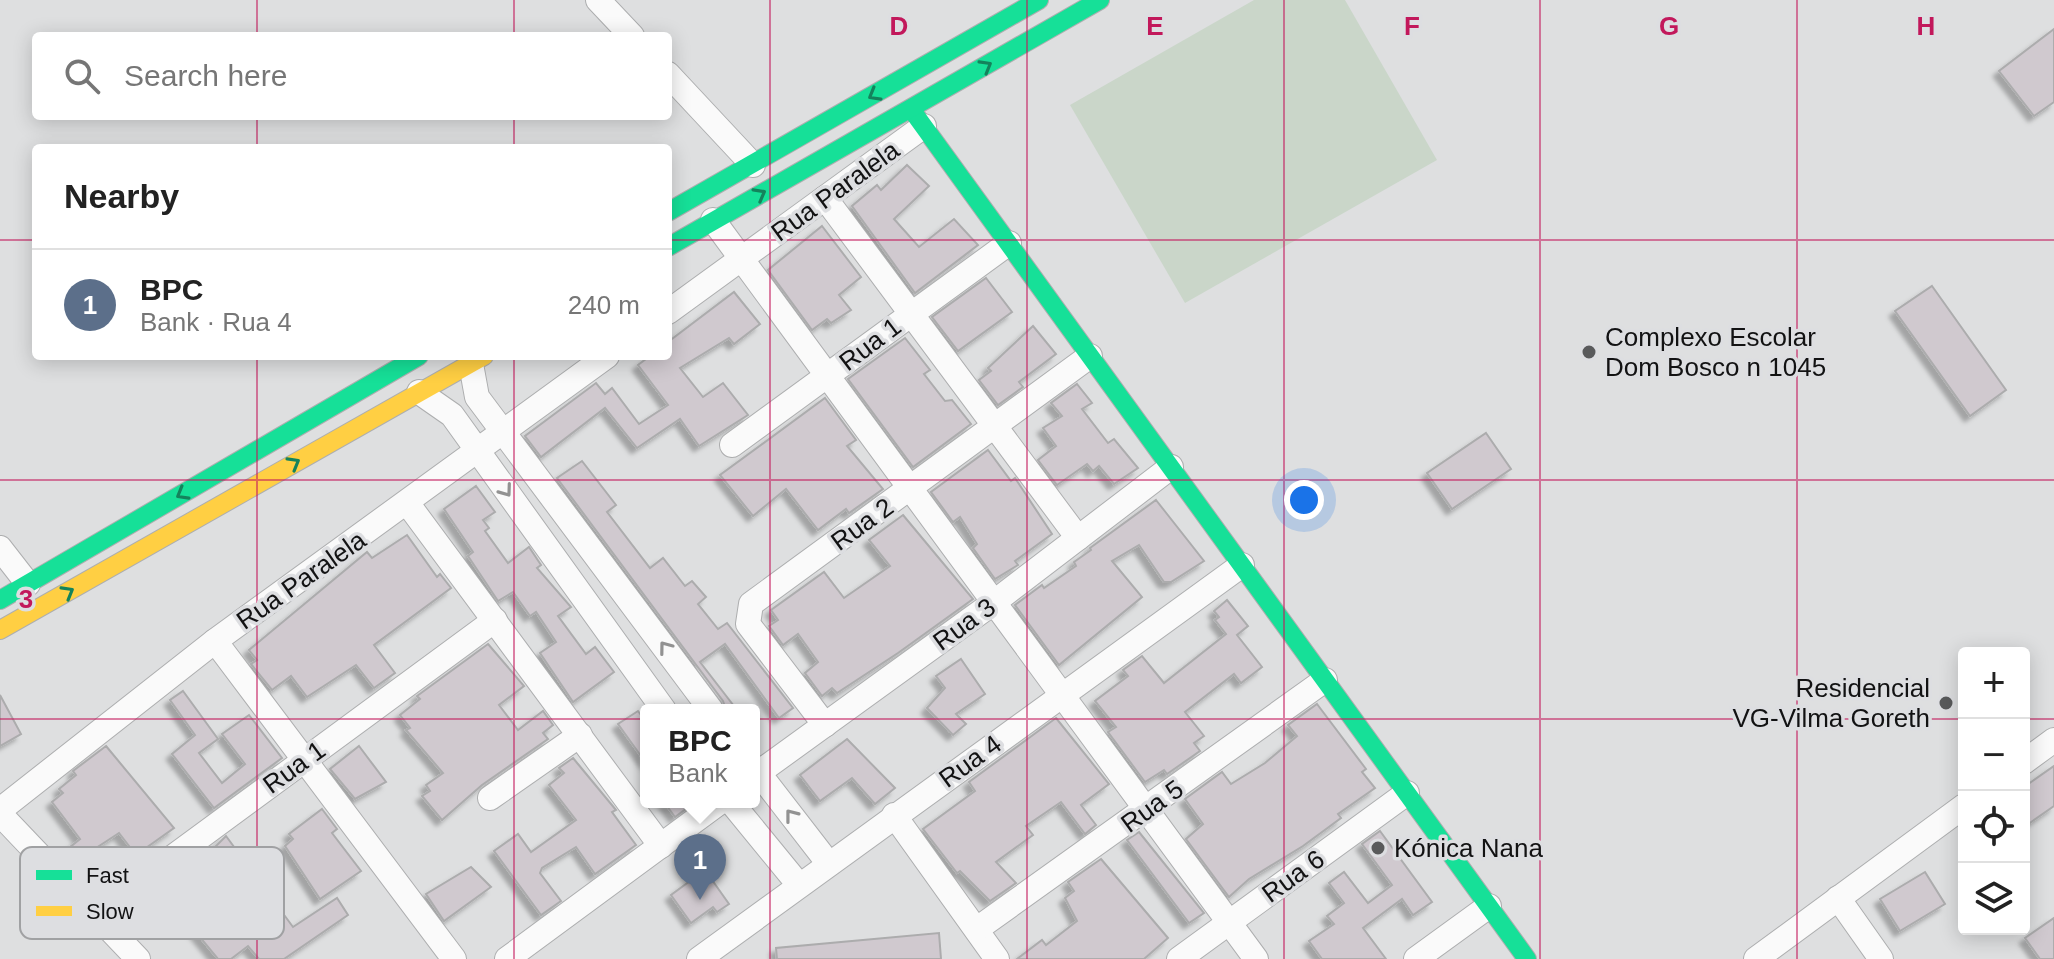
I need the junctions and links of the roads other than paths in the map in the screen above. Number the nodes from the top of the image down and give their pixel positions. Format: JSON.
{"nodes":[{"id":1,"x":598,"y":0,"type":"edge"},
{"id":2,"x":1039,"y":0,"type":"edge"},
{"id":3,"x":1100,"y":0,"type":"edge"},
{"id":4,"x":628,"y":32,"type":"edge"},
{"id":5,"x":672,"y":78,"type":"edge"},
{"id":6,"x":918,"y":118,"type":"junction"},
{"id":7,"x":753,"y":165,"type":"junction"},
{"id":8,"x":825,"y":198,"type":"junction"},
{"id":9,"x":672,"y":210,"type":"edge"},
{"id":10,"x":713,"y":220,"type":"junction"},
{"id":11,"x":1009,"y":243,"type":"junction"},
{"id":12,"x":672,"y":245,"type":"edge"},
{"id":13,"x":741,"y":259,"type":"junction"},
{"id":14,"x":672,"y":309,"type":"edge"},
{"id":15,"x":909,"y":315,"type":"junction"},
{"id":16,"x":1090,"y":356,"type":"junction"},
{"id":17,"x":412,"y":360,"type":"edge"},
{"id":18,"x":477,"y":360,"type":"edge"},
{"id":19,"x":602,"y":360,"type":"edge"},
{"id":20,"x":826,"y":377,"type":"junction"},
{"id":21,"x":419,"y":392,"type":"junction"},
{"id":22,"x":993,"y":427,"type":"junction"},
{"id":23,"x":504,"y":431,"type":"junction"},
{"id":24,"x":732,"y":445,"type":"dead end"},
{"id":25,"x":477,"y":451,"type":"junction"},
{"id":26,"x":1171,"y":467,"type":"junction"},
{"id":27,"x":909,"y":490,"type":"junction"},
{"id":28,"x":408,"y":504,"type":"junction"},
{"id":29,"x":1078,"y":538,"type":"junction"},
{"id":30,"x":0,"y":548,"type":"edge"},
{"id":31,"x":1242,"y":565,"type":"junction"},
{"id":32,"x":28,"y":584,"type":"junction"},
{"id":33,"x":0,"y":600,"type":"edge"},
{"id":34,"x":993,"y":603,"type":"junction"},
{"id":35,"x":495,"y":620,"type":"junction"},
{"id":36,"x":0,"y":630,"type":"edge"},
{"id":37,"x":215,"y":641,"type":"junction"},
{"id":38,"x":1325,"y":680,"type":"junction"},
{"id":39,"x":1061,"y":695,"type":"junction"},
{"id":40,"x":660,"y":704,"type":"edge"},
{"id":41,"x":707,"y":704,"type":"edge"},
{"id":42,"x":825,"y":725,"type":"junction"},
{"id":43,"x":580,"y":735,"type":"junction"},
{"id":44,"x":2054,"y":740,"type":"edge"},
{"id":45,"x":2030,"y":758,"type":"edge"},
{"id":46,"x":304,"y":760,"type":"junction"},
{"id":47,"x":760,"y":769,"type":"edge"},
{"id":48,"x":760,"y":778,"type":"edge"},
{"id":49,"x":1407,"y":793,"type":"junction"},
{"id":50,"x":490,"y":798,"type":"dead end"},
{"id":51,"x":712,"y":808,"type":"edge"},
{"id":52,"x":736,"y":808,"type":"edge"},
{"id":53,"x":1958,"y":810,"type":"edge"},
{"id":54,"x":1147,"y":811,"type":"junction"},
{"id":55,"x":0,"y":812,"type":"edge"},
{"id":56,"x":894,"y":815,"type":"junction"},
{"id":57,"x":661,"y":846,"type":"junction"},
{"id":58,"x":32,"y":847,"type":"edge"},
{"id":59,"x":186,"y":847,"type":"edge"},
{"id":60,"x":829,"y":864,"type":"junction"},
{"id":61,"x":799,"y":885,"type":"junction"},
{"id":62,"x":1838,"y":898,"type":"junction"},
{"id":63,"x":1489,"y":906,"type":"junction"},
{"id":64,"x":1229,"y":923,"type":"junction"},
{"id":65,"x":977,"y":929,"type":"junction"},
{"id":66,"x":118,"y":939,"type":"edge"},
{"id":67,"x":729,"y":950,"type":"edge"},
{"id":68,"x":138,"y":959,"type":"edge"},
{"id":69,"x":454,"y":959,"type":"edge"},
{"id":70,"x":507,"y":959,"type":"edge"},
{"id":71,"x":699,"y":959,"type":"edge"},
{"id":72,"x":997,"y":959,"type":"edge"},
{"id":73,"x":1179,"y":959,"type":"edge"},
{"id":74,"x":1256,"y":959,"type":"edge"},
{"id":75,"x":1416,"y":959,"type":"edge"},
{"id":76,"x":1527,"y":959,"type":"edge"},
{"id":77,"x":1756,"y":959,"type":"edge"},
{"id":78,"x":1881,"y":959,"type":"edge"}],
"edges":[{"from":1,"to":4,"type":"street"},
{"from":2,"to":7,"type":"main road","one_way":true},
{"from":6,"to":3,"type":"main road","one_way":true},
{"from":5,"to":7,"type":"street"},
{"from":6,"to":8,"type":"street","name":"Rua Paralela"},
{"from":10,"to":6,"type":"main road","one_way":true},
{"from":6,"to":11,"type":"main road"},
{"from":7,"to":9,"type":"main road"},
{"from":8,"to":13,"type":"street","name":"Rua Paralela"},
{"from":8,"to":15,"type":"street"},
{"from":10,"to":12,"type":"main road"},
{"from":10,"to":13,"type":"street"},
{"from":11,"to":15,"type":"street","name":"Rua 1"},
{"from":11,"to":16,"type":"main road"},
{"from":13,"to":14,"type":"street","name":"Rua Paralela"},
{"from":13,"to":20,"type":"street"},
{"from":15,"to":20,"type":"street","name":"Rua 1"},
{"from":15,"to":22,"type":"street"},
{"from":16,"to":22,"type":"street","name":"Rua 2"},
{"from":16,"to":26,"type":"main road"},
{"from":17,"to":32,"type":"main road","one_way":true},
{"from":18,"to":21,"type":"main road"},
{"from":18,"to":23,"type":"street"},
{"from":19,"to":23,"type":"street","name":"Rua Paralela"},
{"from":20,"to":24,"type":"street","name":"Rua 1"},
{"from":20,"to":27,"type":"street"},
{"from":21,"to":25,"type":"street"},
{"from":36,"to":21,"type":"main road","one_way":true},
{"from":22,"to":27,"type":"street","name":"Rua 2"},
{"from":22,"to":29,"type":"street"},
{"from":23,"to":25,"type":"street","name":"Rua Paralela"},
{"from":41,"to":23,"type":"street","one_way":true},
{"from":25,"to":28,"type":"street","name":"Rua Paralela"},
{"from":25,"to":40,"type":"street","one_way":true},
{"from":26,"to":29,"type":"street","name":"Rua 3"},
{"from":26,"to":31,"type":"main road"},
{"from":27,"to":34,"type":"street"},
{"from":27,"to":42,"type":"street","name":"Rua 2"},
{"from":28,"to":35,"type":"street"},
{"from":28,"to":37,"type":"street","name":"Rua Paralela"},
{"from":29,"to":34,"type":"street","name":"Rua 3"},
{"from":30,"to":32,"type":"street"},
{"from":31,"to":38,"type":"main road"},
{"from":31,"to":39,"type":"street","name":"Rua 4"},
{"from":32,"to":33,"type":"main road"},
{"from":34,"to":39,"type":"street"},
{"from":34,"to":42,"type":"street","name":"Rua 3"},
{"from":35,"to":43,"type":"street"},
{"from":35,"to":46,"type":"street","name":"Rua 1"},
{"from":37,"to":46,"type":"street"},
{"from":37,"to":55,"type":"street","name":"Rua Paralela"},
{"from":38,"to":49,"type":"main road"},
{"from":38,"to":54,"type":"street","name":"Rua 5"},
{"from":39,"to":54,"type":"street"},
{"from":39,"to":56,"type":"street","name":"Rua 4"},
{"from":42,"to":47,"type":"street","name":"Rua 3"},
{"from":43,"to":50,"type":"street"},
{"from":43,"to":57,"type":"street"},
{"from":44,"to":45,"type":"street"},
{"from":46,"to":59,"type":"street","name":"Rua 1"},
{"from":46,"to":69,"type":"street"},
{"from":60,"to":48,"type":"street","one_way":true},
{"from":49,"to":63,"type":"main road"},
{"from":49,"to":64,"type":"street","name":"Rua 6"},
{"from":51,"to":57,"type":"street"},
{"from":52,"to":61,"type":"street"},
{"from":53,"to":62,"type":"street"},
{"from":54,"to":64,"type":"street"},
{"from":54,"to":65,"type":"street","name":"Rua 5"},
{"from":55,"to":58,"type":"street"},
{"from":56,"to":60,"type":"street","name":"Rua 4"},
{"from":56,"to":65,"type":"street"},
{"from":57,"to":70,"type":"street"},
{"from":60,"to":61,"type":"street","name":"Rua 4"},
{"from":61,"to":67,"type":"street","name":"Rua 4"},
{"from":62,"to":77,"type":"street"},
{"from":62,"to":78,"type":"street"},
{"from":63,"to":75,"type":"street"},
{"from":63,"to":76,"type":"main road"},
{"from":64,"to":73,"type":"street","name":"Rua 6"},
{"from":64,"to":74,"type":"street"},
{"from":65,"to":72,"type":"street"},
{"from":66,"to":68,"type":"street"},
{"from":67,"to":71,"type":"street","name":"Rua 4"}]}
